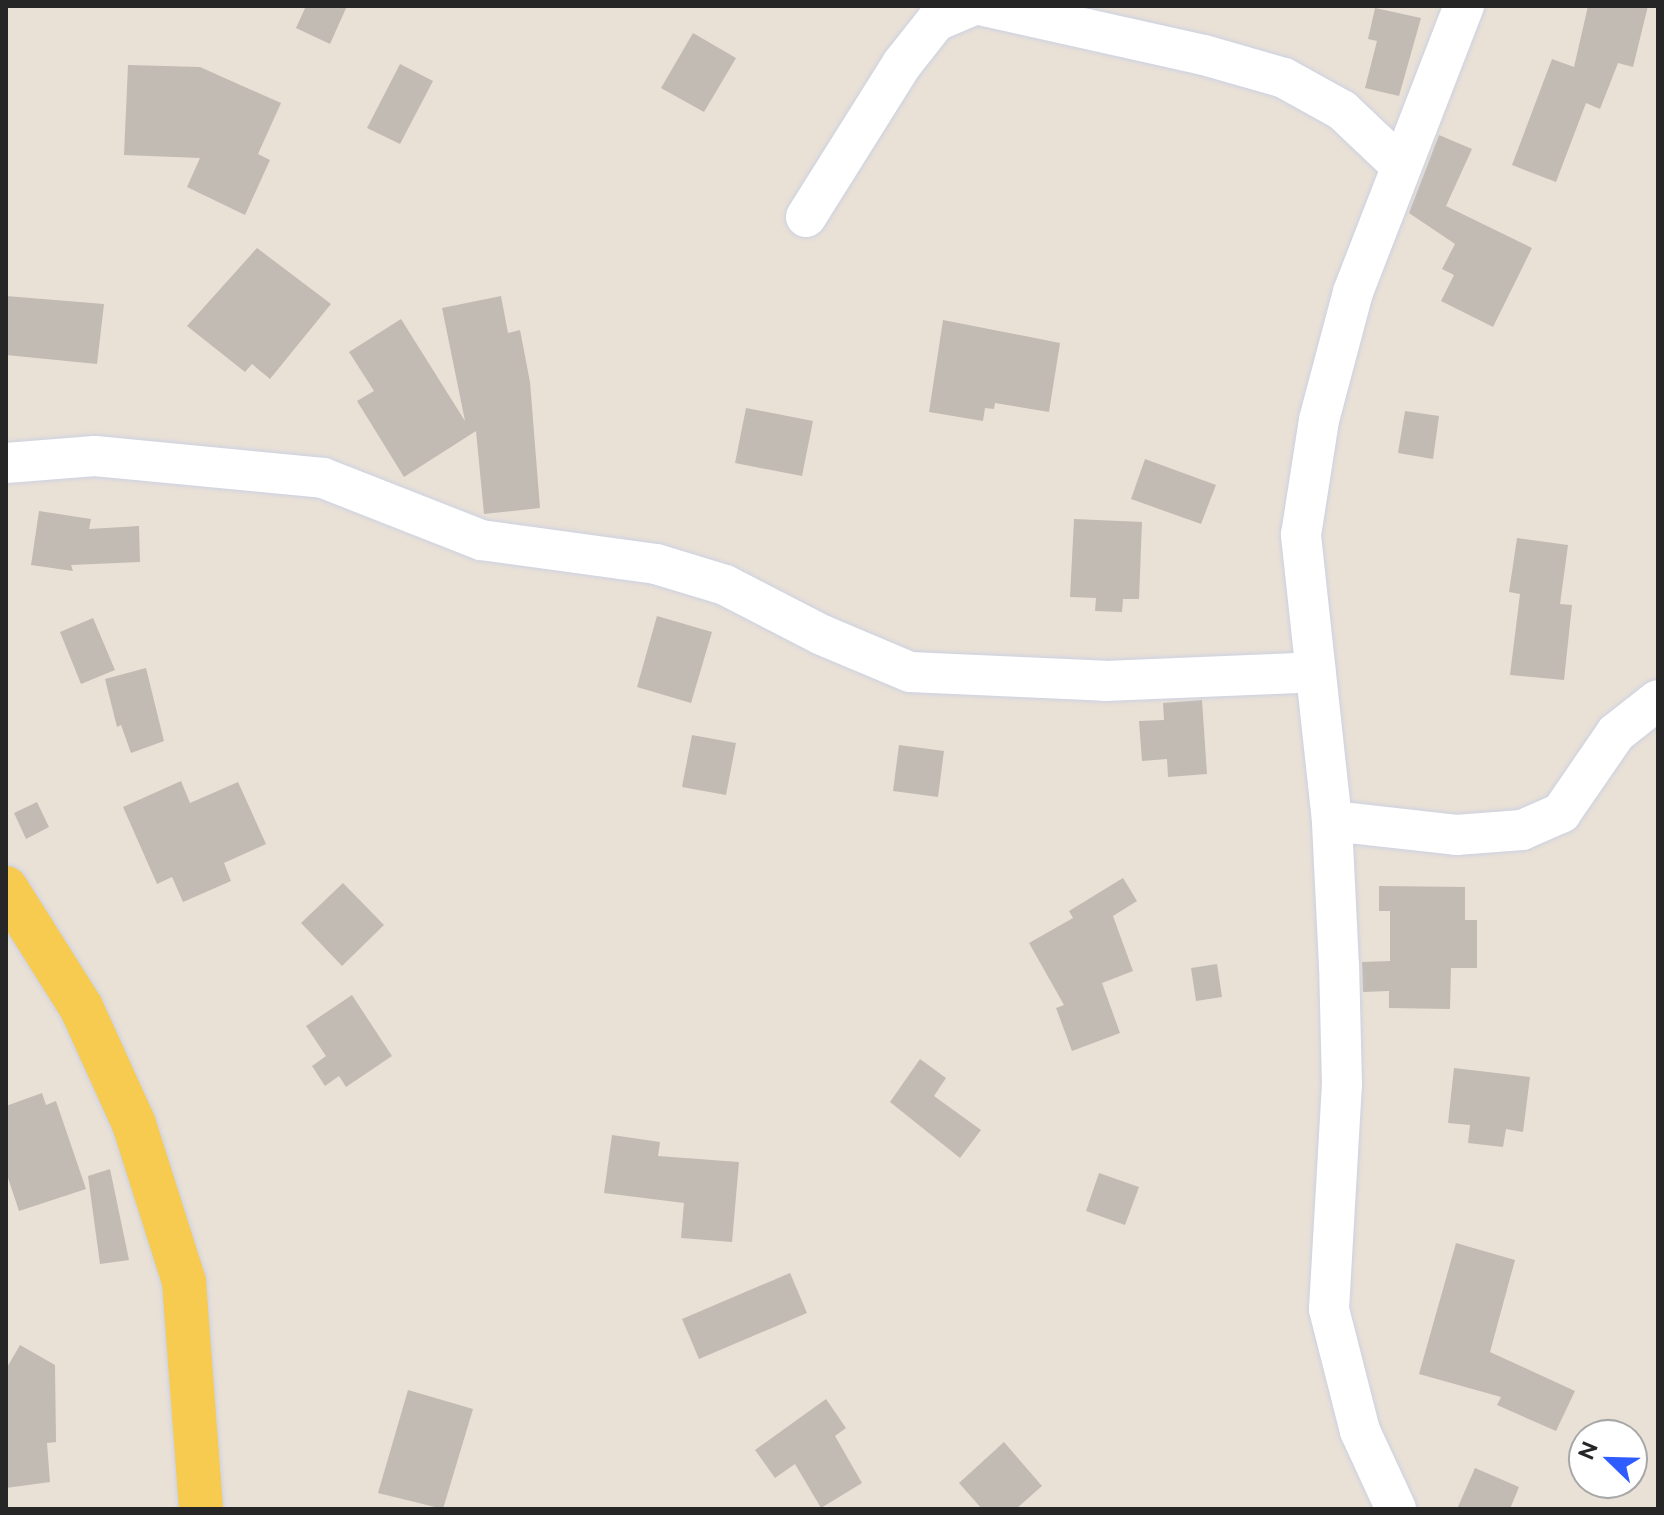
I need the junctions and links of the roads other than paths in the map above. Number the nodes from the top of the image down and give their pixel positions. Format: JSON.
{"nodes":[{"id":1,"x":972,"y":6,"type":"edge"},
{"id":2,"x":984,"y":6,"type":"edge"},
{"id":3,"x":1464,"y":6,"type":"edge"},
{"id":4,"x":1400,"y":165,"type":"junction"},
{"id":5,"x":806,"y":217,"type":"dead end"},
{"id":6,"x":6,"y":463,"type":"edge"},
{"id":7,"x":1316,"y":672,"type":"junction"},
{"id":8,"x":1658,"y":700,"type":"edge"},
{"id":9,"x":1332,"y":821,"type":"junction"},
{"id":10,"x":6,"y":888,"type":"edge"},
{"id":11,"x":201,"y":1509,"type":"edge"},
{"id":12,"x":1396,"y":1509,"type":"edge"}],
"edges":[{"from":1,"to":5,"type":"street"},
{"from":2,"to":4,"type":"street"},
{"from":3,"to":4,"type":"street"},
{"from":4,"to":7,"type":"street"},
{"from":6,"to":7,"type":"street"},
{"from":7,"to":9,"type":"street"},
{"from":8,"to":9,"type":"street"},
{"from":9,"to":12,"type":"street"},
{"from":10,"to":11,"type":"main road"}]}
